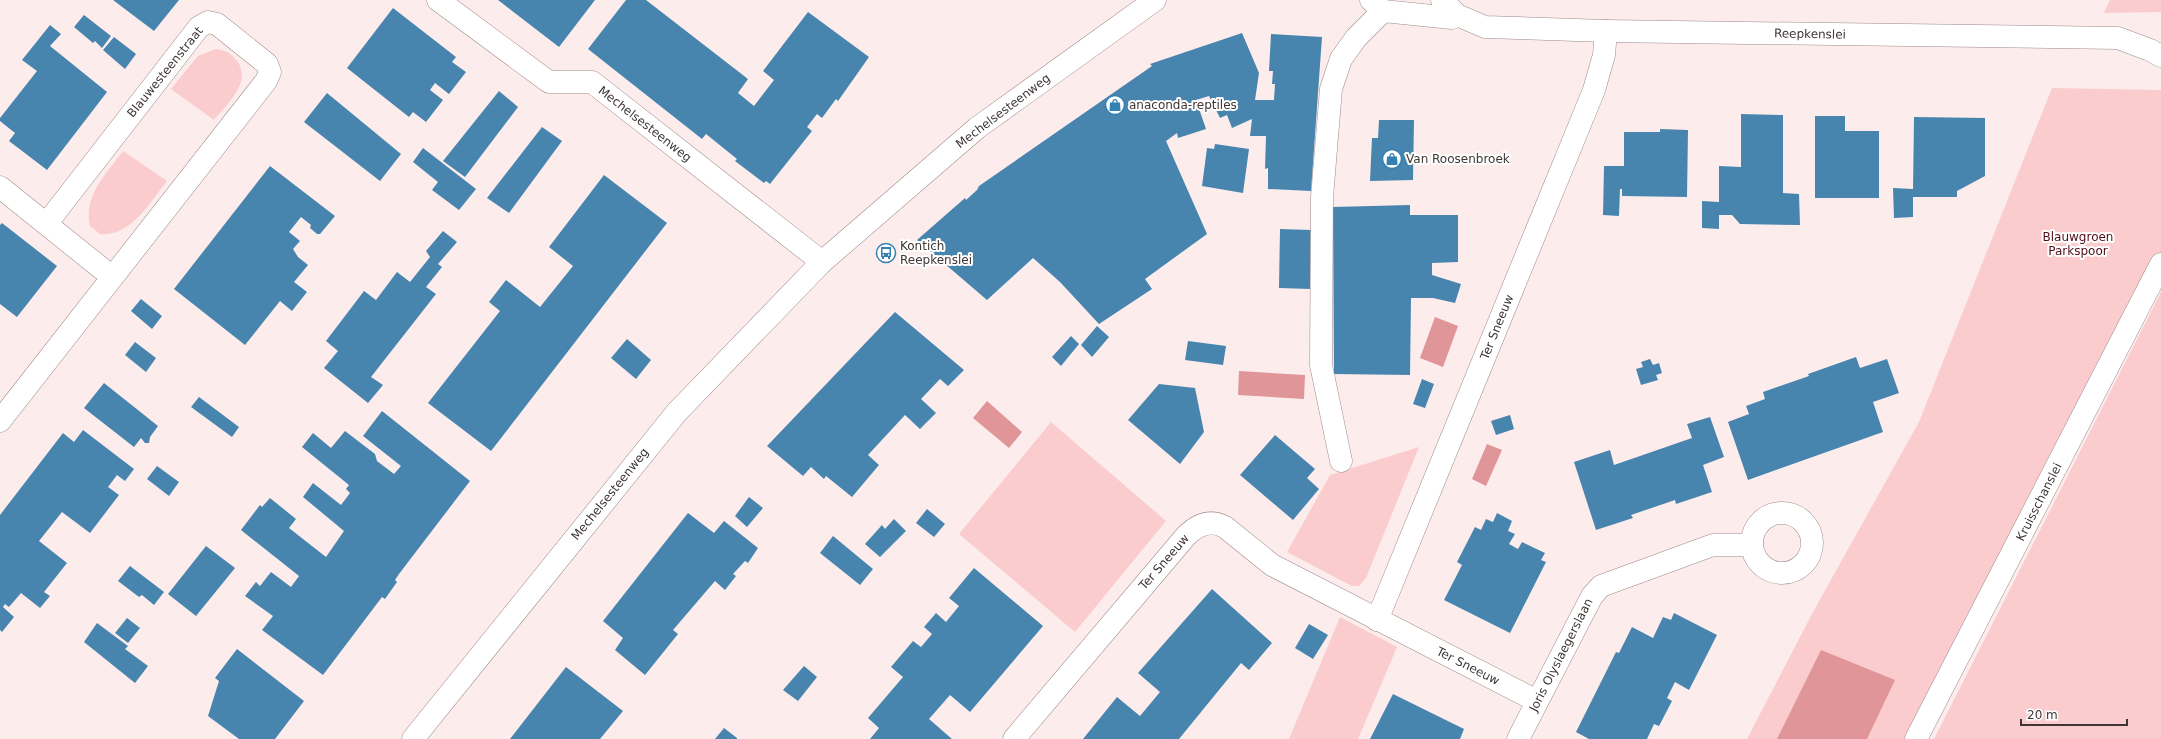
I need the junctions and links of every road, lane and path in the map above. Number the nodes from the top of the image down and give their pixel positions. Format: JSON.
{"nodes":[{"id":1,"x":438,"y":0,"type":"edge"},
{"id":2,"x":1156,"y":0,"type":"edge"},
{"id":3,"x":1442,"y":0,"type":"edge"},
{"id":4,"x":1377,"y":6,"type":"edge"},
{"id":5,"x":1457,"y":15,"type":"junction"},
{"id":6,"x":1606,"y":31,"type":"junction"},
{"id":7,"x":2161,"y":56,"type":"edge"},
{"id":8,"x":0,"y":187,"type":"edge"},
{"id":9,"x":47,"y":223,"type":"junction"},
{"id":10,"x":822,"y":262,"type":"junction"},
{"id":11,"x":2161,"y":264,"type":"edge"},
{"id":12,"x":111,"y":276,"type":"junction"},
{"id":13,"x":0,"y":420,"type":"edge"},
{"id":14,"x":1341,"y":461,"type":"dead end"},
{"id":15,"x":1752,"y":545,"type":"dead end"},
{"id":16,"x":1377,"y":620,"type":"junction"},
{"id":17,"x":1537,"y":701,"type":"junction"},
{"id":18,"x":413,"y":739,"type":"edge"},
{"id":19,"x":1014,"y":739,"type":"edge"},
{"id":20,"x":1518,"y":739,"type":"edge"},
{"id":21,"x":1916,"y":739,"type":"edge"}],
"edges":[{"from":1,"to":10,"type":"street","name":"Mechelsesteenweg"},
{"from":2,"to":10,"type":"street","name":"Mechelsesteenweg"},
{"from":3,"to":5,"type":"street","name":"Reepkenslei"},
{"from":4,"to":5,"type":"street","name":"Reepkenslei"},
{"from":4,"to":14,"type":"street"},
{"from":5,"to":6,"type":"street","name":"Reepkenslei"},
{"from":6,"to":7,"type":"street","name":"Reepkenslei"},
{"from":6,"to":16,"type":"street","name":"Ter Sneeuw"},
{"from":8,"to":9,"type":"street"},
{"from":9,"to":12,"type":"street"},
{"from":9,"to":12,"type":"street","name":"Blauwesteenstraat"},
{"from":10,"to":18,"type":"street","name":"Mechelsesteenweg"},
{"from":11,"to":21,"type":"street","name":"Kruisschanslei"},
{"from":12,"to":13,"type":"street","name":"Blauwesteenstraat"},
{"from":15,"to":17,"type":"street","name":"Joris Olyslaegerslaan"},
{"from":16,"to":17,"type":"street","name":"Ter Sneeuw"},
{"from":16,"to":19,"type":"street","name":"Ter Sneeuw"},
{"from":17,"to":20,"type":"street","name":"Joris Olyslaegerslaan"}]}
